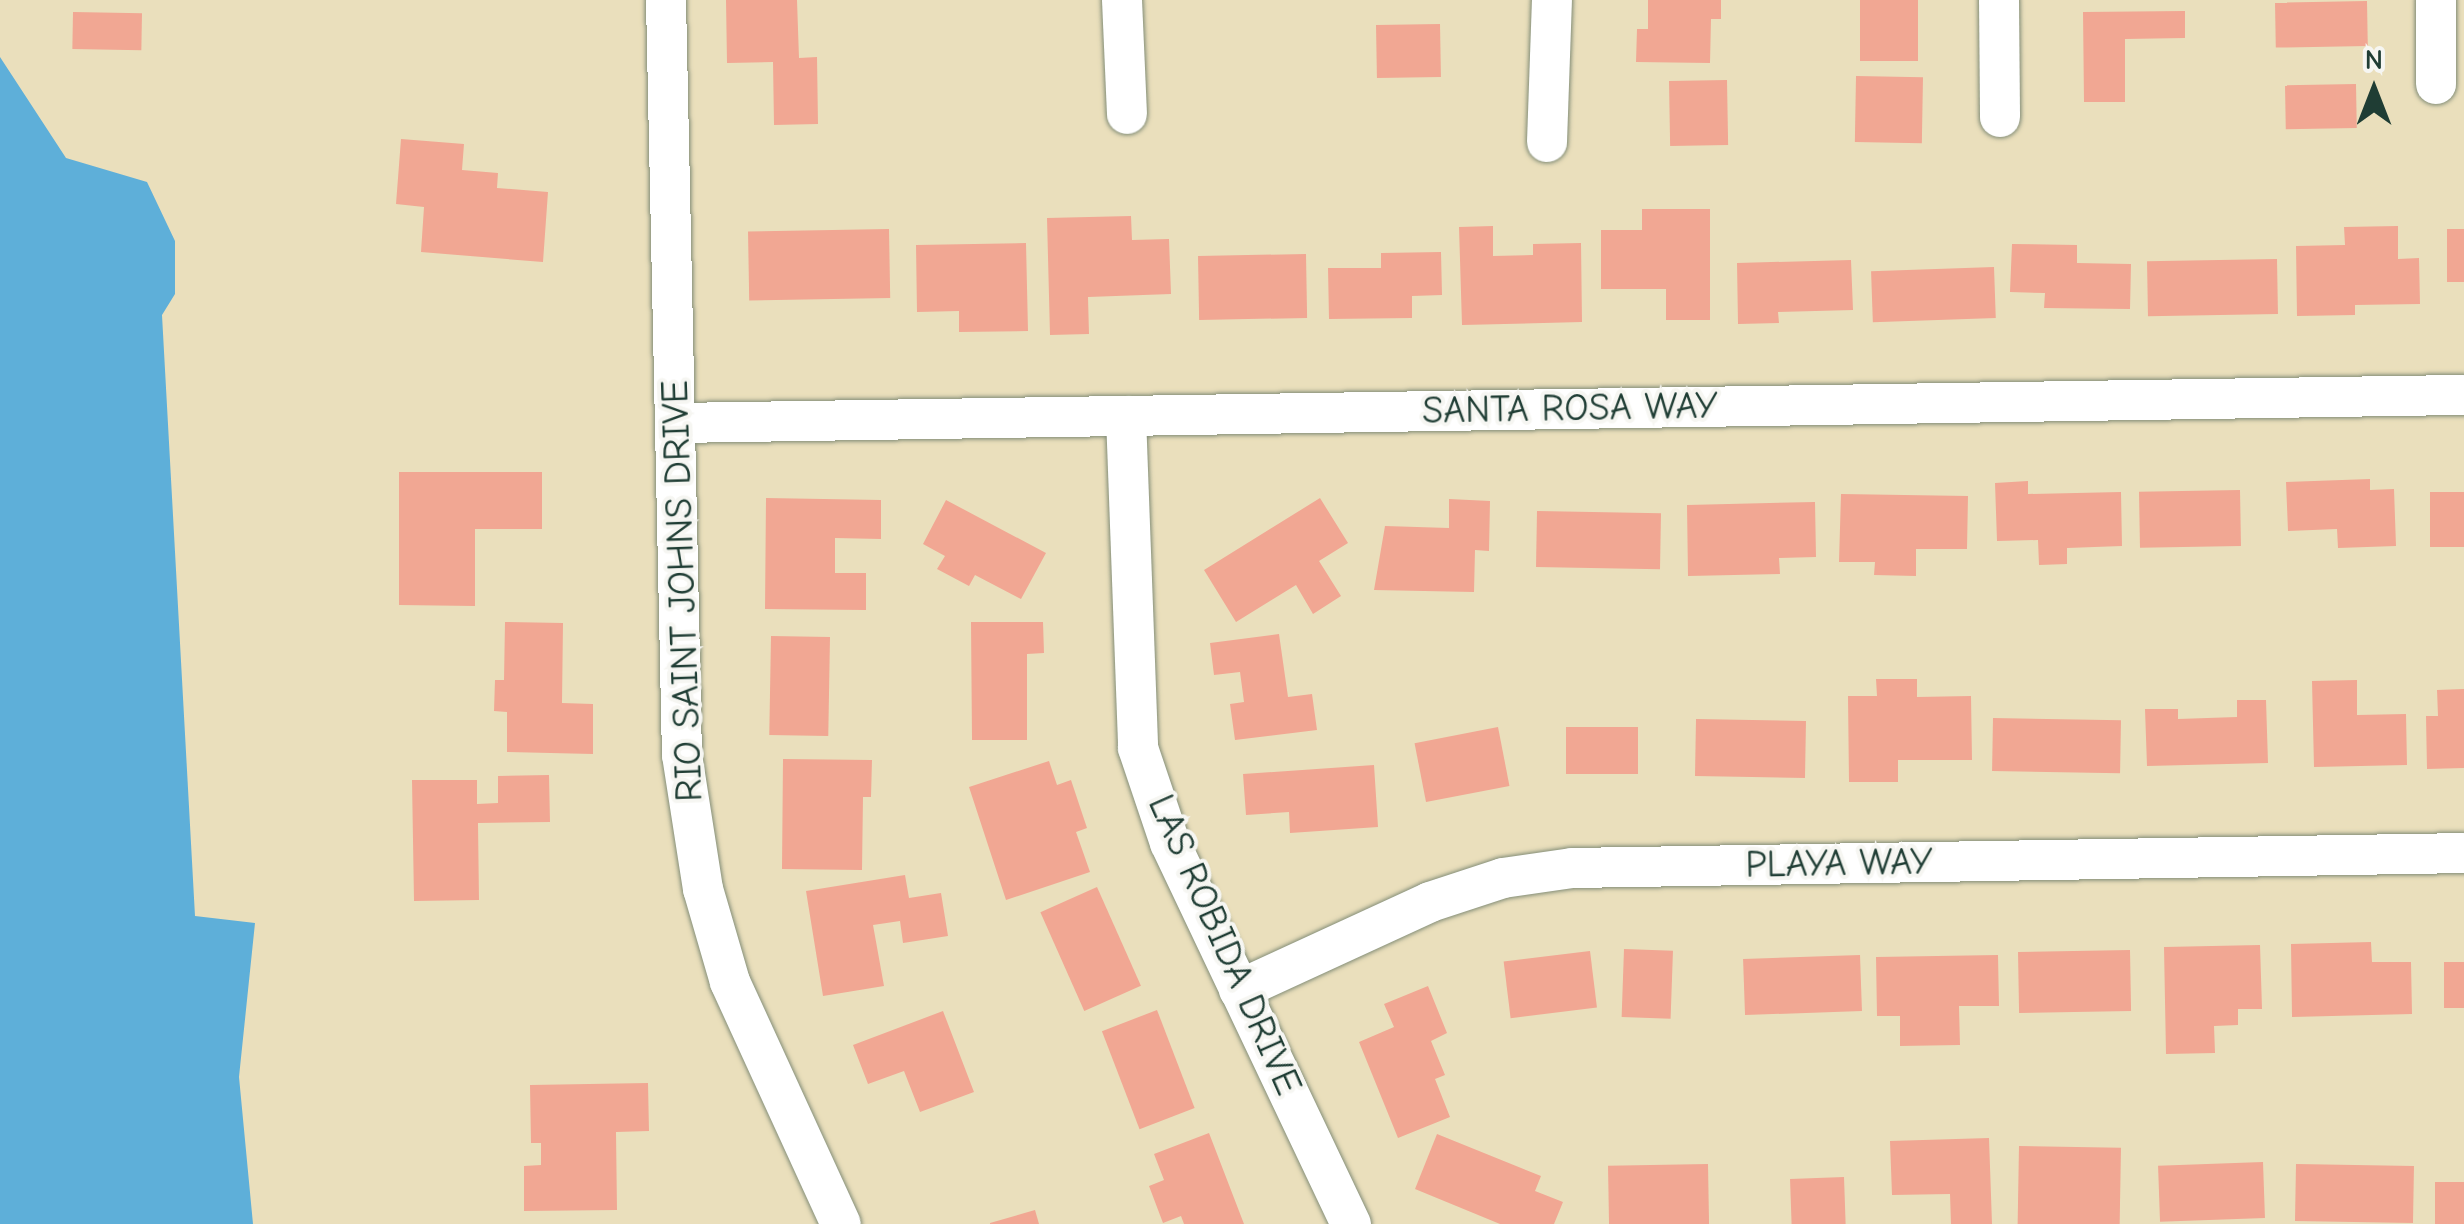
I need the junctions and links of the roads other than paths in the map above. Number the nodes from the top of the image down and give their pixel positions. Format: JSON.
{"nodes":[{"id":1,"x":666,"y":0,"type":"edge"},
{"id":2,"x":1122,"y":0,"type":"edge"},
{"id":3,"x":1552,"y":0,"type":"edge"},
{"id":4,"x":1999,"y":0,"type":"edge"},
{"id":5,"x":2436,"y":0,"type":"edge"},
{"id":6,"x":2436,"y":84,"type":"dead end"},
{"id":7,"x":1127,"y":114,"type":"dead end"},
{"id":8,"x":2000,"y":116,"type":"dead end"},
{"id":9,"x":1547,"y":142,"type":"dead end"},
{"id":10,"x":2464,"y":395,"type":"edge"},
{"id":11,"x":1126,"y":416,"type":"junction"},
{"id":12,"x":676,"y":423,"type":"junction"},
{"id":13,"x":2464,"y":854,"type":"edge"},
{"id":14,"x":1238,"y":990,"type":"junction"},
{"id":15,"x":841,"y":1224,"type":"edge"},
{"id":16,"x":1351,"y":1224,"type":"edge"}],
"edges":[{"from":1,"to":12,"type":"street","name":"RIO SAINT JOHNS DRIVE"},
{"from":2,"to":7,"type":"street"},
{"from":3,"to":9,"type":"street"},
{"from":4,"to":8,"type":"street"},
{"from":5,"to":6,"type":"street"},
{"from":10,"to":11,"type":"street","name":"SANTA ROSA WAY"},
{"from":11,"to":12,"type":"street","name":"SANTA ROSA WAY"},
{"from":11,"to":14,"type":"street","name":"LAS ROBIDA DRIVE"},
{"from":12,"to":15,"type":"street","name":"RIO SAINT JOHNS DRIVE"},
{"from":13,"to":14,"type":"street","name":"PLAYA WAY"},
{"from":14,"to":16,"type":"street","name":"LAS ROBIDA DRIVE"}]}
